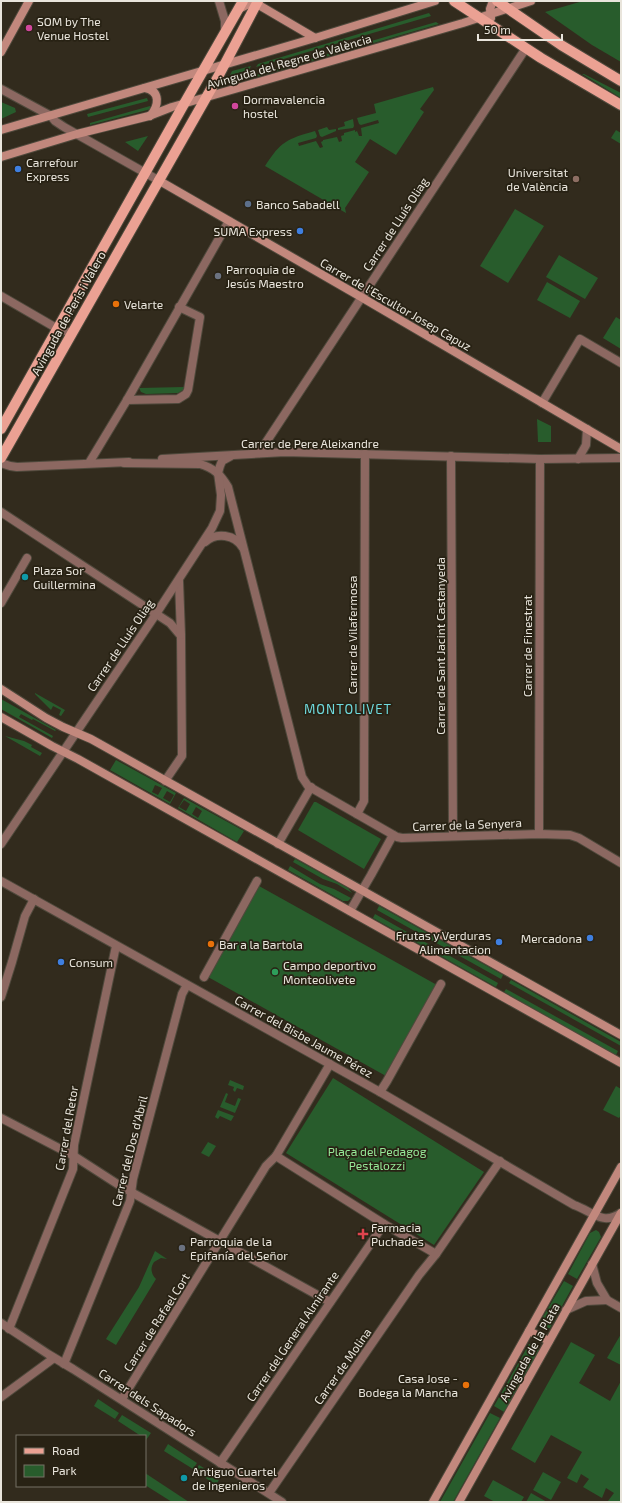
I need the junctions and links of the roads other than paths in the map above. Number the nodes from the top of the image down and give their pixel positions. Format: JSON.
{"nodes":[{"id":1,"x":28,"y":1,"type":"edge"},
{"id":2,"x":219,"y":1,"type":"edge"},
{"id":3,"x":435,"y":1,"type":"edge"},
{"id":4,"x":454,"y":1,"type":"edge"},
{"id":5,"x":493,"y":1,"type":"edge"},
{"id":6,"x":497,"y":1,"type":"edge"},
{"id":7,"x":530,"y":1,"type":"edge"},
{"id":8,"x":258,"y":2,"type":"edge"},
{"id":9,"x":241,"y":5,"type":"edge"},
{"id":10,"x":507,"y":9,"type":"junction"},
{"id":11,"x":490,"y":14,"type":"junction"},
{"id":12,"x":479,"y":18,"type":"junction"},
{"id":13,"x":495,"y":28,"type":"junction"},
{"id":14,"x":225,"y":32,"type":"junction"},
{"id":15,"x":315,"y":38,"type":"junction"},
{"id":16,"x":526,"y":48,"type":"junction"},
{"id":17,"x":1,"y":52,"type":"edge"},
{"id":18,"x":224,"y":65,"type":"junction"},
{"id":19,"x":202,"y":71,"type":"junction"},
{"id":20,"x":621,"y":81,"type":"edge"},
{"id":21,"x":145,"y":88,"type":"junction"},
{"id":22,"x":1,"y":89,"type":"edge"},
{"id":23,"x":206,"y":97,"type":"junction"},
{"id":24,"x":184,"y":104,"type":"junction"},
{"id":25,"x":621,"y":105,"type":"edge"},
{"id":26,"x":51,"y":116,"type":"junction"},
{"id":27,"x":149,"y":116,"type":"junction"},
{"id":28,"x":1,"y":130,"type":"edge"},
{"id":29,"x":77,"y":134,"type":"junction"},
{"id":30,"x":1,"y":157,"type":"edge"},
{"id":31,"x":141,"y":171,"type":"junction"},
{"id":32,"x":158,"y":180,"type":"junction"},
{"id":33,"x":229,"y":221,"type":"junction"},
{"id":34,"x":1,"y":296,"type":"edge"},
{"id":35,"x":361,"y":297,"type":"junction"},
{"id":36,"x":179,"y":307,"type":"junction"},
{"id":37,"x":58,"y":329,"type":"junction"},
{"id":38,"x":72,"y":333,"type":"junction"},
{"id":39,"x":621,"y":363,"type":"edge"},
{"id":40,"x":127,"y":400,"type":"junction"},
{"id":41,"x":542,"y":403,"type":"junction"},
{"id":42,"x":1,"y":429,"type":"edge"},
{"id":43,"x":587,"y":429,"type":"junction"},
{"id":44,"x":621,"y":449,"type":"edge"},
{"id":45,"x":259,"y":453,"type":"junction"},
{"id":46,"x":365,"y":454,"type":"junction"},
{"id":47,"x":233,"y":455,"type":"junction"},
{"id":48,"x":451,"y":456,"type":"junction"},
{"id":49,"x":1,"y":458,"type":"edge"},
{"id":50,"x":621,"y":458,"type":"edge"},
{"id":51,"x":540,"y":459,"type":"junction"},
{"id":52,"x":578,"y":459,"type":"junction"},
{"id":53,"x":124,"y":462,"type":"junction"},
{"id":54,"x":1,"y":463,"type":"edge"},
{"id":55,"x":89,"y":463,"type":"junction"},
{"id":56,"x":218,"y":473,"type":"junction"},
{"id":57,"x":1,"y":512,"type":"edge"},
{"id":58,"x":200,"y":546,"type":"junction"},
{"id":59,"x":245,"y":552,"type":"junction"},
{"id":60,"x":27,"y":558,"type":"dead end"},
{"id":61,"x":179,"y":580,"type":"junction"},
{"id":62,"x":1,"y":603,"type":"edge"},
{"id":63,"x":156,"y":614,"type":"junction"},
{"id":64,"x":181,"y":636,"type":"junction"},
{"id":65,"x":1,"y":689,"type":"edge"},
{"id":66,"x":1,"y":717,"type":"edge"},
{"id":67,"x":76,"y":732,"type":"junction"},
{"id":68,"x":64,"y":751,"type":"junction"},
{"id":69,"x":165,"y":781,"type":"junction"},
{"id":70,"x":314,"y":790,"type":"junction"},
{"id":71,"x":357,"y":814,"type":"junction"},
{"id":72,"x":539,"y":834,"type":"junction"},
{"id":73,"x":393,"y":835,"type":"junction"},
{"id":74,"x":453,"y":836,"type":"junction"},
{"id":75,"x":1,"y":844,"type":"edge"},
{"id":76,"x":278,"y":844,"type":"junction"},
{"id":77,"x":621,"y":863,"type":"edge"},
{"id":78,"x":1,"y":881,"type":"edge"},
{"id":79,"x":257,"y":881,"type":"dead end"},
{"id":80,"x":362,"y":890,"type":"junction"},
{"id":81,"x":34,"y":899,"type":"junction"},
{"id":82,"x":350,"y":911,"type":"junction"},
{"id":83,"x":116,"y":946,"type":"junction"},
{"id":84,"x":204,"y":977,"type":"dead end"},
{"id":85,"x":441,"y":984,"type":"dead end"},
{"id":86,"x":187,"y":985,"type":"junction"},
{"id":87,"x":1,"y":997,"type":"edge"},
{"id":88,"x":621,"y":1035,"type":"edge"},
{"id":89,"x":621,"y":1063,"type":"edge"},
{"id":90,"x":330,"y":1064,"type":"junction"},
{"id":91,"x":380,"y":1092,"type":"junction"},
{"id":92,"x":1,"y":1118,"type":"edge"},
{"id":93,"x":74,"y":1156,"type":"junction"},
{"id":94,"x":276,"y":1156,"type":"junction"},
{"id":95,"x":500,"y":1162,"type":"junction"},
{"id":96,"x":621,"y":1167,"type":"edge"},
{"id":97,"x":131,"y":1192,"type":"junction"},
{"id":98,"x":621,"y":1213,"type":"edge"},
{"id":99,"x":594,"y":1215,"type":"junction"},
{"id":100,"x":384,"y":1224,"type":"junction"},
{"id":101,"x":220,"y":1241,"type":"junction"},
{"id":102,"x":436,"y":1254,"type":"junction"},
{"id":103,"x":592,"y":1264,"type":"junction"},
{"id":104,"x":607,"y":1300,"type":"junction"},
{"id":105,"x":330,"y":1302,"type":"junction"},
{"id":106,"x":621,"y":1308,"type":"edge"},
{"id":107,"x":566,"y":1310,"type":"junction"},
{"id":108,"x":1,"y":1323,"type":"edge"},
{"id":109,"x":9,"y":1329,"type":"junction"},
{"id":110,"x":529,"y":1331,"type":"junction"},
{"id":111,"x":549,"y":1341,"type":"junction"},
{"id":112,"x":54,"y":1358,"type":"junction"},
{"id":113,"x":64,"y":1364,"type":"junction"},
{"id":114,"x":1,"y":1397,"type":"edge"},
{"id":115,"x":122,"y":1400,"type":"junction"},
{"id":116,"x":220,"y":1462,"type":"junction"},
{"id":117,"x":269,"y":1493,"type":"junction"},
{"id":118,"x":461,"y":1501,"type":"edge"},
{"id":119,"x":282,"y":1502,"type":"edge"},
{"id":120,"x":433,"y":1502,"type":"edge"}],
"edges":[{"from":1,"to":17,"type":"main road"},
{"from":2,"to":14,"type":"street"},
{"from":3,"to":15,"type":"main road","name":"Avinguda del Regne de València"},
{"from":4,"to":12,"type":"main road"},
{"from":5,"to":11,"type":"main road"},
{"from":6,"to":10,"type":"main road"},
{"from":7,"to":10,"type":"main road","name":"Avinguda del Regne de València"},
{"from":8,"to":9,"type":"main road"},
{"from":8,"to":15,"type":"main road","name":"Avinguda del Regne de València"},
{"from":8,"to":18,"type":"main road","name":"Avinguda de Peris i Valero"},
{"from":9,"to":14,"type":"main road","name":"Avinguda de Peris i Valero"},
{"from":10,"to":11,"type":"main road","name":"Avinguda del Regne de València"},
{"from":10,"to":20,"type":"main road"},
{"from":11,"to":12,"type":"main road","name":"Avinguda del Regne de València"},
{"from":11,"to":13,"type":"main road"},
{"from":12,"to":13,"type":"main road"},
{"from":12,"to":23,"type":"main road","name":"Avinguda del Regne de València"},
{"from":13,"to":16,"type":"main road"},
{"from":14,"to":19,"type":"main road","name":"Avinguda de Peris i Valero"},
{"from":15,"to":18,"type":"main road","name":"Avinguda del Regne de València"},
{"from":16,"to":25,"type":"main road"},
{"from":16,"to":35,"type":"street","name":"Carrer de Lluís Oliag"},
{"from":18,"to":19,"type":"main road","name":"Avinguda del Regne de València"},
{"from":18,"to":23,"type":"main road","name":"Avinguda de Peris i Valero"},
{"from":19,"to":21,"type":"main road","name":"Avinguda del Regne de València"},
{"from":19,"to":24,"type":"main road","name":"Avinguda de Peris i Valero"},
{"from":21,"to":26,"type":"main road","name":"Avinguda del Regne de València"},
{"from":21,"to":27,"type":"main road"},
{"from":22,"to":26,"type":"street"},
{"from":23,"to":24,"type":"main road","name":"Avinguda del Regne de València"},
{"from":23,"to":32,"type":"main road","name":"Avinguda de Peris i Valero"},
{"from":24,"to":27,"type":"main road","name":"Avinguda del Regne de València"},
{"from":24,"to":31,"type":"main road","name":"Avinguda de Peris i Valero"},
{"from":26,"to":28,"type":"main road","name":"Avinguda del Regne de València"},
{"from":26,"to":29,"type":"street"},
{"from":27,"to":29,"type":"main road","name":"Avinguda del Regne de València"},
{"from":29,"to":30,"type":"main road","name":"Avinguda del Regne de València"},
{"from":29,"to":31,"type":"street"},
{"from":31,"to":32,"type":"street"},
{"from":31,"to":37,"type":"main road","name":"Avinguda de Peris i Valero"},
{"from":32,"to":33,"type":"main road","name":"Carrer de l'Escultor Josep Capuz"},
{"from":32,"to":38,"type":"main road","name":"Avinguda de Peris i Valero"},
{"from":33,"to":35,"type":"main road","name":"Carrer de l'Escultor Josep Capuz"},
{"from":33,"to":36,"type":"street"},
{"from":34,"to":37,"type":"street"},
{"from":35,"to":41,"type":"main road","name":"Carrer de l'Escultor Josep Capuz"},
{"from":35,"to":45,"type":"street","name":"Carrer de Lluís Oliag"},
{"from":36,"to":40,"type":"street"},
{"from":36,"to":40,"type":"street"},
{"from":37,"to":38,"type":"street"},
{"from":37,"to":42,"type":"main road","name":"Avinguda de Peris i Valero"},
{"from":38,"to":49,"type":"main road","name":"Avinguda de Peris i Valero"},
{"from":39,"to":41,"type":"street"},
{"from":40,"to":55,"type":"street"},
{"from":41,"to":43,"type":"main road","name":"Carrer de l'Escultor Josep Capuz"},
{"from":43,"to":44,"type":"main road","name":"Carrer de l'Escultor Josep Capuz"},
{"from":43,"to":52,"type":"street"},
{"from":45,"to":46,"type":"street","name":"Carrer de Pere Aleixandre"},
{"from":45,"to":47,"type":"street","name":"Carrer de Pere Aleixandre"},
{"from":46,"to":48,"type":"street","name":"Carrer de Pere Aleixandre"},
{"from":46,"to":71,"type":"street","name":"Carrer de Vilafermosa"},
{"from":47,"to":53,"type":"street","name":"Carrer de Pere Aleixandre"},
{"from":47,"to":56,"type":"street"},
{"from":48,"to":51,"type":"street","name":"Carrer de Pere Aleixandre"},
{"from":48,"to":74,"type":"street","name":"Carrer de Sant Jacint Castanyeda"},
{"from":50,"to":52,"type":"street","name":"Carrer de Pere Aleixandre"},
{"from":51,"to":52,"type":"street","name":"Carrer de Pere Aleixandre"},
{"from":51,"to":72,"type":"street","name":"Carrer de Finestrat"},
{"from":53,"to":55,"type":"street","name":"Carrer de Pere Aleixandre"},
{"from":53,"to":56,"type":"street"},
{"from":54,"to":55,"type":"street","name":"Carrer de Pere Aleixandre"},
{"from":56,"to":58,"type":"street","name":"Carrer de Lluís Oliag"},
{"from":56,"to":59,"type":"street"},
{"from":57,"to":63,"type":"street"},
{"from":58,"to":59,"type":"street"},
{"from":58,"to":61,"type":"street","name":"Carrer de Lluís Oliag"},
{"from":59,"to":70,"type":"street"},
{"from":60,"to":62,"type":"street"},
{"from":61,"to":63,"type":"street","name":"Carrer de Lluís Oliag"},
{"from":61,"to":64,"type":"street"},
{"from":63,"to":64,"type":"street"},
{"from":63,"to":67,"type":"street","name":"Carrer de Lluís Oliag"},
{"from":64,"to":69,"type":"street"},
{"from":65,"to":67,"type":"main road"},
{"from":66,"to":68,"type":"main road"},
{"from":67,"to":68,"type":"street","name":"Carrer de Lluís Oliag"},
{"from":67,"to":69,"type":"main road"},
{"from":68,"to":75,"type":"street","name":"Carrer de Lluís Oliag"},
{"from":68,"to":82,"type":"main road"},
{"from":69,"to":76,"type":"main road"},
{"from":70,"to":71,"type":"street","name":"Carrer de la Senyera"},
{"from":70,"to":76,"type":"street"},
{"from":71,"to":73,"type":"street","name":"Carrer de la Senyera"},
{"from":72,"to":74,"type":"street","name":"Carrer de la Senyera"},
{"from":72,"to":77,"type":"street","name":"Carrer de la Senyera"},
{"from":73,"to":74,"type":"street","name":"Carrer de la Senyera"},
{"from":73,"to":80,"type":"street"},
{"from":76,"to":80,"type":"main road"},
{"from":78,"to":81,"type":"street","name":"Carrer del Bisbe Jaume Pérez"},
{"from":79,"to":84,"type":"street"},
{"from":80,"to":82,"type":"street"},
{"from":80,"to":88,"type":"main road"},
{"from":81,"to":83,"type":"street","name":"Carrer del Bisbe Jaume Pérez"},
{"from":81,"to":87,"type":"street"},
{"from":82,"to":89,"type":"main road"},
{"from":83,"to":86,"type":"street","name":"Carrer del Bisbe Jaume Pérez"},
{"from":83,"to":93,"type":"street","name":"Carrer del Retor"},
{"from":85,"to":91,"type":"street"},
{"from":86,"to":90,"type":"street","name":"Carrer del Bisbe Jaume Pérez"},
{"from":86,"to":97,"type":"street","name":"Carrer del Dos d'Abril"},
{"from":90,"to":91,"type":"street","name":"Carrer del Bisbe Jaume Pérez"},
{"from":90,"to":94,"type":"street"},
{"from":91,"to":95,"type":"street","name":"Carrer del Bisbe Jaume Pérez"},
{"from":92,"to":93,"type":"street"},
{"from":93,"to":97,"type":"street"},
{"from":93,"to":109,"type":"street","name":"Carrer del Retor"},
{"from":94,"to":100,"type":"street"},
{"from":94,"to":101,"type":"street","name":"Carrer de Rafael Cort"},
{"from":95,"to":99,"type":"street","name":"Carrer del Bisbe Jaume Pérez"},
{"from":95,"to":102,"type":"street"},
{"from":96,"to":99,"type":"main road","name":"Avinguda de la Plata"},
{"from":97,"to":101,"type":"street"},
{"from":97,"to":113,"type":"street","name":"Carrer del Dos d'Abril"},
{"from":98,"to":99,"type":"street","name":"Avinguda de la Plata"},
{"from":98,"to":103,"type":"main road","name":"Avinguda de la Plata"},
{"from":99,"to":110,"type":"main road","name":"Avinguda de la Plata"},
{"from":100,"to":102,"type":"street"},
{"from":100,"to":105,"type":"street","name":"Carrer del General Almirante"},
{"from":101,"to":105,"type":"street"},
{"from":101,"to":115,"type":"street","name":"Carrer de Rafael Cort"},
{"from":102,"to":117,"type":"street","name":"Carrer de Molina"},
{"from":103,"to":104,"type":"street"},
{"from":103,"to":107,"type":"main road","name":"Avinguda de la Plata"},
{"from":104,"to":106,"type":"street"},
{"from":104,"to":107,"type":"street"},
{"from":105,"to":116,"type":"street","name":"Carrer del General Almirante"},
{"from":107,"to":111,"type":"main road","name":"Avinguda de la Plata"},
{"from":108,"to":109,"type":"street","name":"Carrer dels Sapadors"},
{"from":109,"to":112,"type":"street","name":"Carrer dels Sapadors"},
{"from":110,"to":111,"type":"main road"},
{"from":110,"to":120,"type":"main road","name":"Avinguda de la Plata"},
{"from":111,"to":118,"type":"main road","name":"Avinguda de la Plata"},
{"from":112,"to":113,"type":"street","name":"Carrer dels Sapadors"},
{"from":112,"to":114,"type":"street"},
{"from":113,"to":115,"type":"street","name":"Carrer dels Sapadors"},
{"from":115,"to":116,"type":"street","name":"Carrer dels Sapadors"},
{"from":116,"to":117,"type":"street","name":"Carrer dels Sapadors"},
{"from":117,"to":119,"type":"street","name":"Carrer dels Sapadors"}]}
